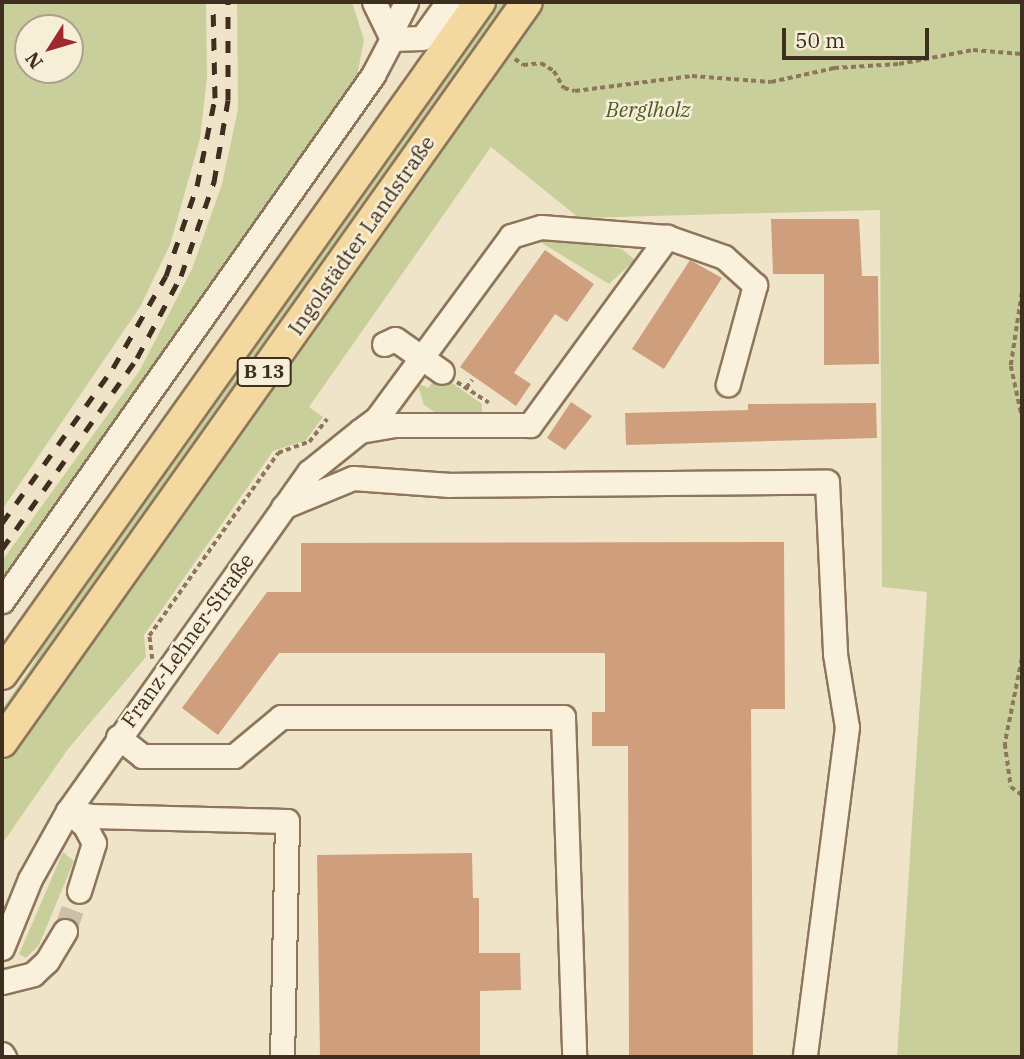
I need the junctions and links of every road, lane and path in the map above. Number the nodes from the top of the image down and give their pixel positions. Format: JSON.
{"nodes":[{"id":1,"x":374,"y":2,"type":"edge"},
{"id":2,"x":405,"y":2,"type":"edge"},
{"id":3,"x":448,"y":2,"type":"edge"},
{"id":4,"x":480,"y":2,"type":"edge"},
{"id":5,"x":527,"y":2,"type":"edge"},
{"id":6,"x":392,"y":35,"type":"junction"},
{"id":7,"x":495,"y":46,"type":"junction"},
{"id":8,"x":1022,"y":54,"type":"edge"},
{"id":9,"x":667,"y":237,"type":"junction"},
{"id":10,"x":1022,"y":293,"type":"edge"},
{"id":11,"x":384,"y":344,"type":"dead end"},
{"id":12,"x":422,"y":357,"type":"junction"},
{"id":13,"x":442,"y":372,"type":"joint"},
{"id":14,"x":472,"y":380,"type":"dead end"},
{"id":15,"x":728,"y":384,"type":"dead end"},
{"id":16,"x":466,"y":387,"type":"junction"},
{"id":17,"x":1022,"y":417,"type":"edge"},
{"id":18,"x":327,"y":419,"type":"dead end"},
{"id":19,"x":522,"y":426,"type":"junction"},
{"id":20,"x":360,"y":431,"type":"junction"},
{"id":21,"x":283,"y":507,"type":"junction"},
{"id":22,"x":2,"y":601,"type":"edge"},
{"id":23,"x":1022,"y":659,"type":"edge"},
{"id":24,"x":2,"y":674,"type":"edge"},
{"id":25,"x":155,"y":685,"type":"junction"},
{"id":26,"x":118,"y":737,"type":"junction"},
{"id":27,"x":2,"y":742,"type":"edge"},
{"id":28,"x":1022,"y":795,"type":"edge"},
{"id":29,"x":68,"y":811,"type":"junction"},
{"id":30,"x":79,"y":891,"type":"tunnel mouth"},
{"id":31,"x":65,"y":931,"type":"tunnel mouth"},
{"id":32,"x":2,"y":948,"type":"edge"},
{"id":33,"x":2,"y":982,"type":"edge"},
{"id":34,"x":282,"y":1057,"type":"edge"},
{"id":35,"x":574,"y":1057,"type":"edge"},
{"id":36,"x":805,"y":1057,"type":"edge"}],
"edges":[{"from":1,"to":6,"type":"street"},
{"from":2,"to":6,"type":"street"},
{"from":3,"to":6,"type":"street"},
{"from":4,"to":24,"type":"main road","name":"Ingolstädter Landstraße","number":"B 13"},
{"from":5,"to":7,"type":"main road","name":"Ingolstädter Landstraße","number":"B 13"},
{"from":6,"to":22,"type":"street"},
{"from":7,"to":8,"type":"path"},
{"from":7,"to":27,"type":"main road","name":"Ingolstädter Landstraße","number":"B 13"},
{"from":9,"to":12,"type":"street"},
{"from":9,"to":15,"type":"street"},
{"from":9,"to":19,"type":"street"},
{"from":10,"to":17,"type":"path"},
{"from":11,"to":12,"type":"street"},
{"from":12,"to":13,"type":"street"},
{"from":12,"to":20,"type":"street"},
{"from":13,"to":16,"type":"path"},
{"from":14,"to":16,"type":"path"},
{"from":16,"to":19,"type":"path"},
{"from":18,"to":25,"type":"path"},
{"from":19,"to":20,"type":"street","name":"Franz-Lehner-Straße"},
{"from":20,"to":21,"type":"street","name":"Franz-Lehner-Straße"},
{"from":21,"to":25,"type":"street","name":"Franz-Lehner-Straße"},
{"from":21,"to":36,"type":"street"},
{"from":23,"to":28,"type":"path"},
{"from":25,"to":26,"type":"street","name":"Franz-Lehner-Straße"},
{"from":26,"to":29,"type":"street","name":"Franz-Lehner-Straße"},
{"from":26,"to":35,"type":"street"},
{"from":29,"to":30,"type":"street"},
{"from":29,"to":32,"type":"street","name":"Franz-Lehner-Straße"},
{"from":29,"to":34,"type":"street"},
{"from":31,"to":33,"type":"street"}]}
